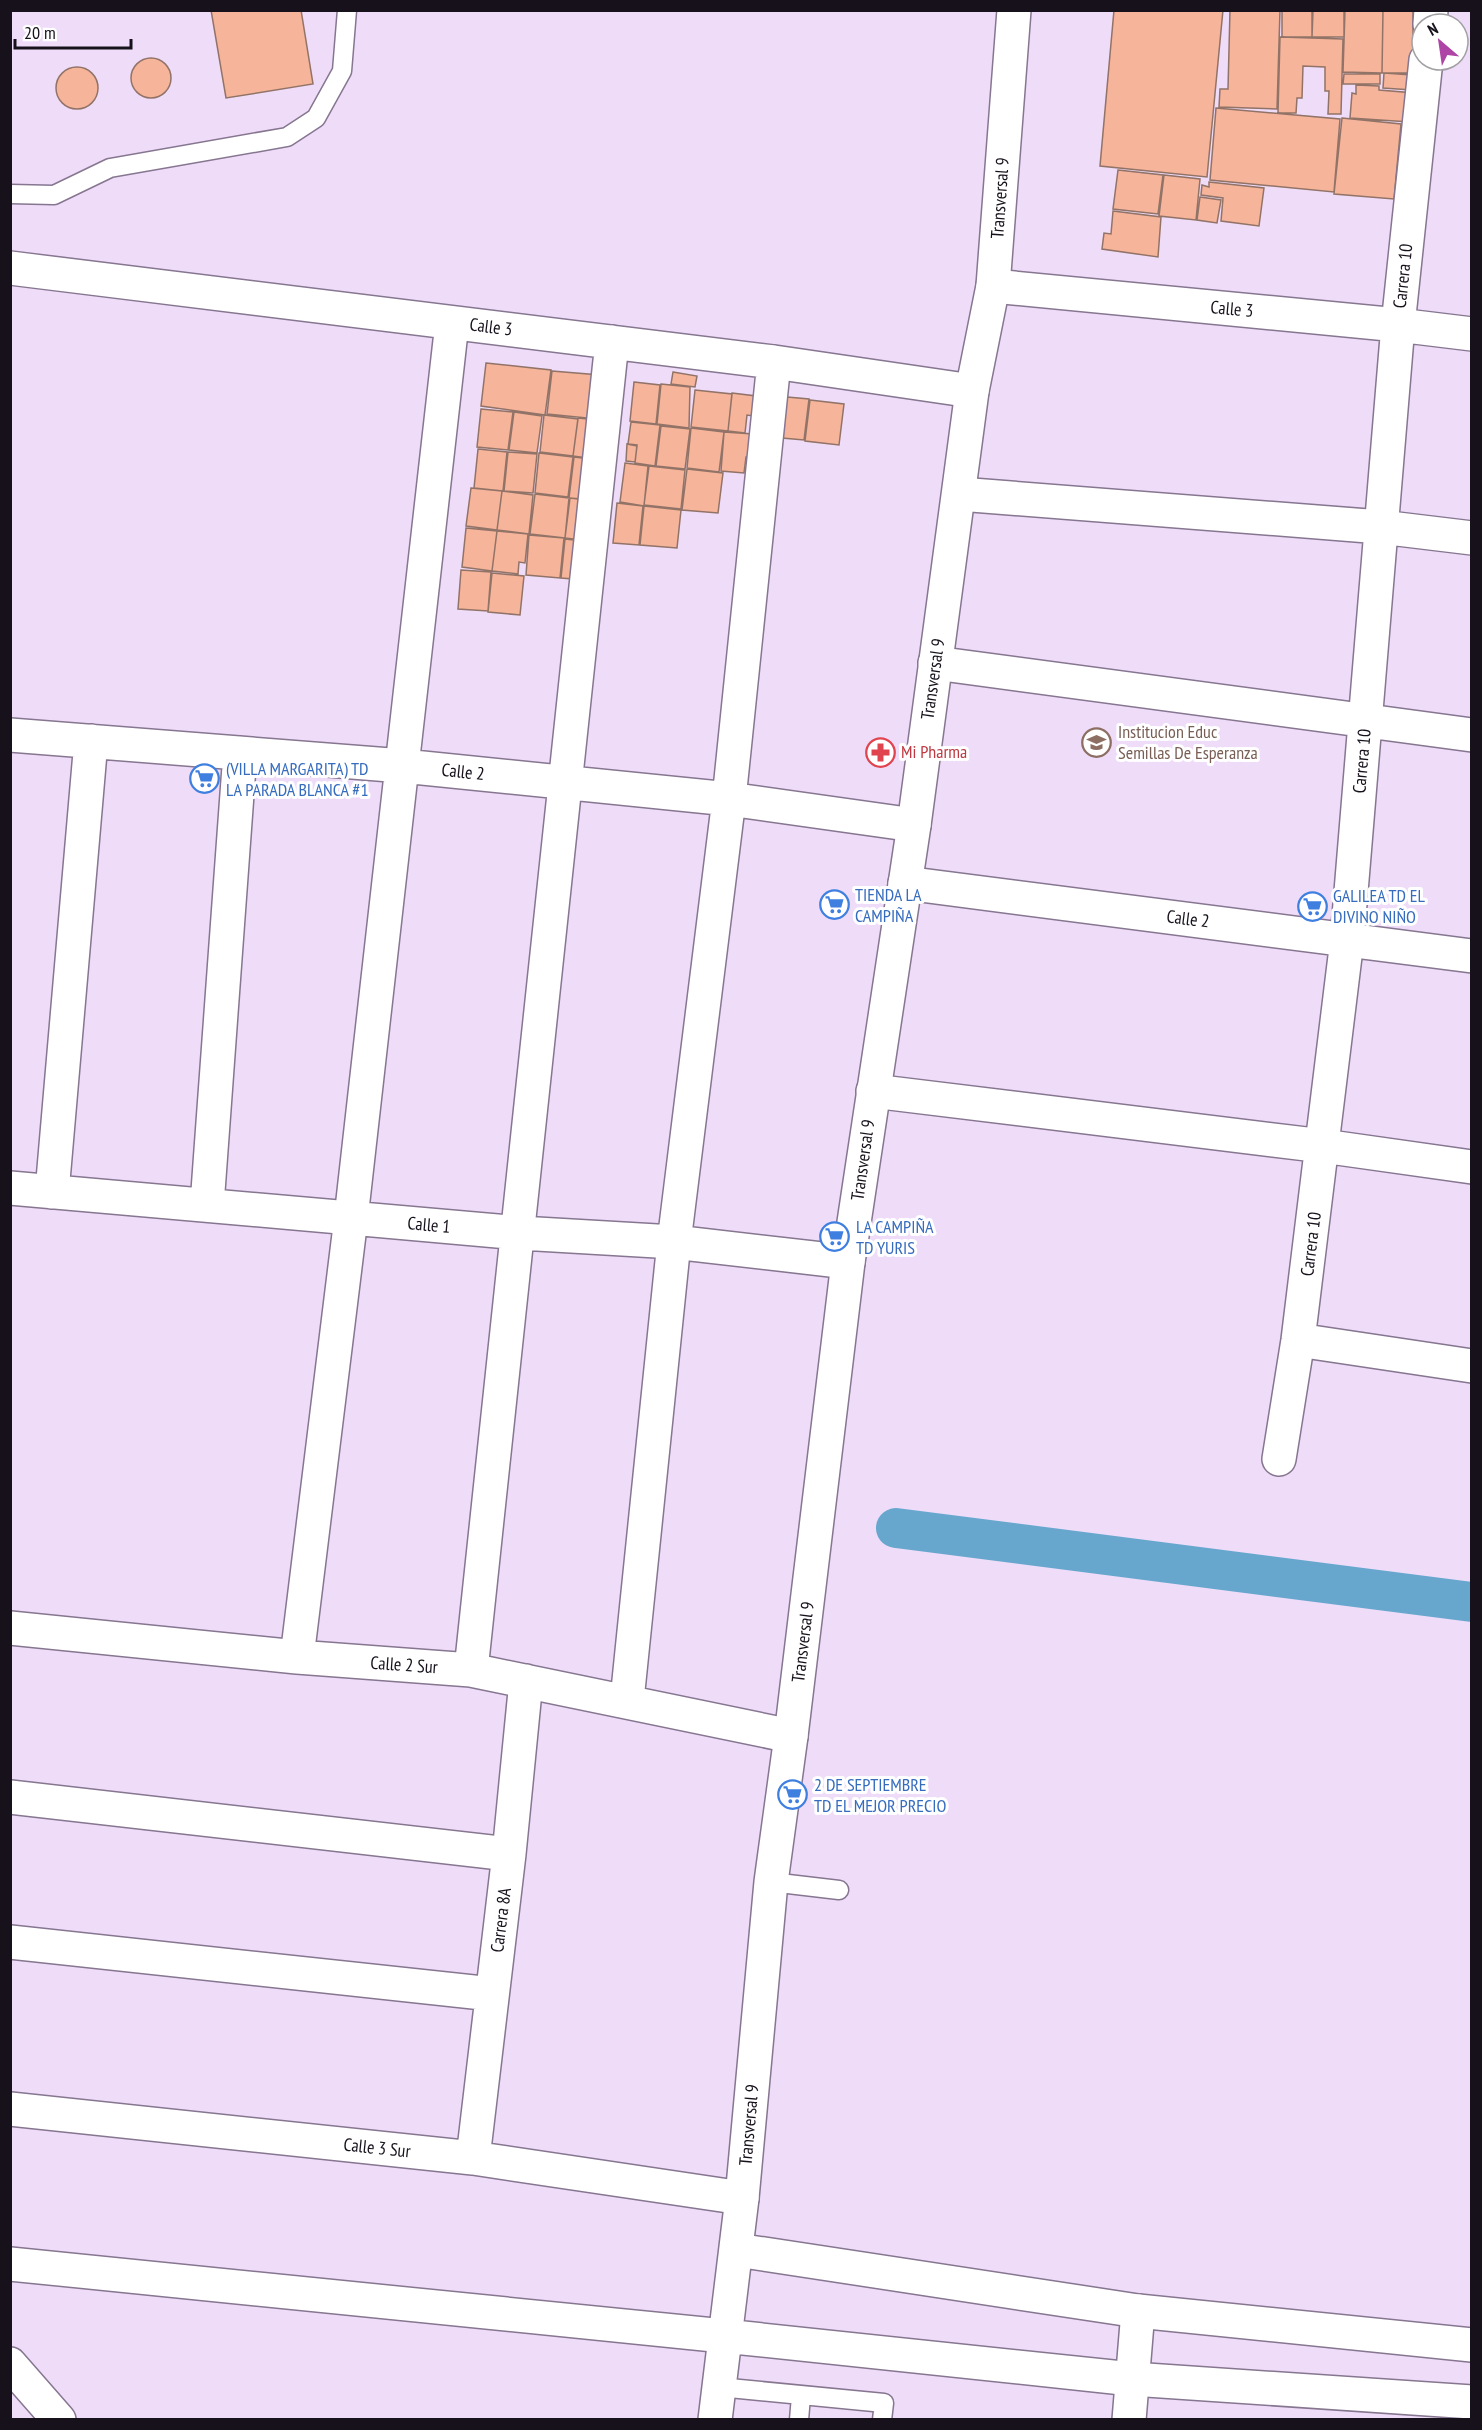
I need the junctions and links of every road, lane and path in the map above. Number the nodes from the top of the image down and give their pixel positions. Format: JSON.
{"nodes":[{"id":1,"x":347,"y":10,"type":"edge"},
{"id":2,"x":1014,"y":10,"type":"edge"},
{"id":3,"x":1425,"y":72,"type":"edge"},
{"id":4,"x":10,"y":194,"type":"edge"},
{"id":5,"x":10,"y":268,"type":"edge"},
{"id":6,"x":993,"y":286,"type":"junction"},
{"id":7,"x":452,"y":323,"type":"junction"},
{"id":8,"x":1398,"y":325,"type":"junction"},
{"id":9,"x":1472,"y":334,"type":"edge"},
{"id":10,"x":612,"y":342,"type":"junction"},
{"id":11,"x":774,"y":362,"type":"junction"},
{"id":12,"x":972,"y":392,"type":"junction"},
{"id":13,"x":959,"y":494,"type":"junction"},
{"id":14,"x":1382,"y":527,"type":"junction"},
{"id":15,"x":1472,"y":538,"type":"edge"},
{"id":16,"x":935,"y":663,"type":"junction"},
{"id":17,"x":1366,"y":722,"type":"junction"},
{"id":18,"x":10,"y":735,"type":"edge"},
{"id":19,"x":1472,"y":735,"type":"edge"},
{"id":20,"x":91,"y":741,"type":"junction"},
{"id":21,"x":240,"y":753,"type":"junction"},
{"id":22,"x":403,"y":766,"type":"junction"},
{"id":23,"x":564,"y":783,"type":"junction"},
{"id":24,"x":729,"y":799,"type":"junction"},
{"id":25,"x":914,"y":825,"type":"junction"},
{"id":26,"x":905,"y":883,"type":"junction"},
{"id":27,"x":1347,"y":940,"type":"junction"},
{"id":28,"x":1472,"y":956,"type":"edge"},
{"id":29,"x":873,"y":1091,"type":"junction"},
{"id":30,"x":1323,"y":1146,"type":"junction"},
{"id":31,"x":1472,"y":1167,"type":"edge"},
{"id":32,"x":10,"y":1188,"type":"edge"},
{"id":33,"x":52,"y":1192,"type":"junction"},
{"id":34,"x":207,"y":1205,"type":"junction"},
{"id":35,"x":351,"y":1218,"type":"junction"},
{"id":36,"x":520,"y":1233,"type":"junction"},
{"id":37,"x":674,"y":1242,"type":"junction"},
{"id":38,"x":848,"y":1262,"type":"junction"},
{"id":39,"x":1298,"y":1340,"type":"junction"},
{"id":40,"x":1472,"y":1366,"type":"edge"},
{"id":41,"x":1279,"y":1459,"type":"dead end"},
{"id":42,"x":10,"y":1628,"type":"edge"},
{"id":43,"x":297,"y":1657,"type":"junction"},
{"id":44,"x":471,"y":1670,"type":"junction"},
{"id":45,"x":526,"y":1681,"type":"junction"},
{"id":46,"x":627,"y":1700,"type":"junction"},
{"id":47,"x":791,"y":1736,"type":"junction"},
{"id":48,"x":10,"y":1797,"type":"edge"},
{"id":49,"x":509,"y":1854,"type":"junction"},
{"id":50,"x":771,"y":1882,"type":"junction"},
{"id":51,"x":839,"y":1890,"type":"dead end"},
{"id":52,"x":10,"y":1942,"type":"edge"},
{"id":53,"x":492,"y":1994,"type":"junction"},
{"id":54,"x":10,"y":2109,"type":"edge"},
{"id":55,"x":473,"y":2158,"type":"junction"},
{"id":56,"x":742,"y":2198,"type":"junction"},
{"id":57,"x":737,"y":2250,"type":"junction"},
{"id":58,"x":10,"y":2265,"type":"edge"},
{"id":59,"x":1138,"y":2311,"type":"junction"},
{"id":60,"x":724,"y":2336,"type":"junction"},
{"id":61,"x":1472,"y":2345,"type":"edge"},
{"id":62,"x":10,"y":2364,"type":"edge"},
{"id":63,"x":1132,"y":2379,"type":"junction"},
{"id":64,"x":718,"y":2387,"type":"junction"},
{"id":65,"x":801,"y":2396,"type":"junction"},
{"id":66,"x":1472,"y":2402,"type":"edge"},
{"id":67,"x":59,"y":2419,"type":"edge"},
{"id":68,"x":66,"y":2420,"type":"edge"},
{"id":69,"x":715,"y":2420,"type":"edge"},
{"id":70,"x":799,"y":2420,"type":"edge"},
{"id":71,"x":882,"y":2420,"type":"edge"},
{"id":72,"x":1129,"y":2420,"type":"edge"}],
"edges":[{"from":1,"to":4,"type":"lane"},
{"from":2,"to":6,"type":"street","name":"Transversal 9"},
{"from":3,"to":8,"type":"street","name":"Carrera 10"},
{"from":5,"to":7,"type":"street","name":"Calle 3"},
{"from":6,"to":8,"type":"street","name":"Calle 3"},
{"from":6,"to":12,"type":"street","name":"Transversal 9"},
{"from":7,"to":10,"type":"street","name":"Calle 3"},
{"from":7,"to":22,"type":"street"},
{"from":8,"to":9,"type":"street","name":"Calle 3"},
{"from":8,"to":14,"type":"street","name":"Carrera 10"},
{"from":10,"to":11,"type":"street","name":"Calle 3"},
{"from":10,"to":23,"type":"street"},
{"from":11,"to":12,"type":"street","name":"Calle 3"},
{"from":11,"to":24,"type":"street"},
{"from":12,"to":13,"type":"street","name":"Transversal 9"},
{"from":13,"to":14,"type":"street"},
{"from":13,"to":16,"type":"street","name":"Transversal 9"},
{"from":14,"to":15,"type":"street"},
{"from":14,"to":17,"type":"street","name":"Carrera 10"},
{"from":16,"to":17,"type":"street"},
{"from":16,"to":25,"type":"street","name":"Transversal 9"},
{"from":17,"to":19,"type":"street"},
{"from":17,"to":27,"type":"street","name":"Carrera 10"},
{"from":18,"to":20,"type":"street","name":"Calle 2"},
{"from":20,"to":21,"type":"street","name":"Calle 2"},
{"from":20,"to":33,"type":"street"},
{"from":21,"to":22,"type":"street","name":"Calle 2"},
{"from":21,"to":34,"type":"street"},
{"from":22,"to":23,"type":"street","name":"Calle 2"},
{"from":22,"to":35,"type":"street"},
{"from":23,"to":24,"type":"street","name":"Calle 2"},
{"from":23,"to":36,"type":"street"},
{"from":24,"to":25,"type":"street","name":"Calle 2"},
{"from":24,"to":37,"type":"street"},
{"from":25,"to":26,"type":"street","name":"Transversal 9"},
{"from":26,"to":27,"type":"street","name":"Calle 2"},
{"from":26,"to":29,"type":"street","name":"Transversal 9"},
{"from":27,"to":28,"type":"street","name":"Calle 2"},
{"from":27,"to":30,"type":"street","name":"Carrera 10"},
{"from":29,"to":30,"type":"street"},
{"from":29,"to":38,"type":"street","name":"Transversal 9"},
{"from":30,"to":31,"type":"street"},
{"from":30,"to":39,"type":"street","name":"Carrera 10"},
{"from":32,"to":33,"type":"street","name":"Calle 1"},
{"from":33,"to":34,"type":"street","name":"Calle 1"},
{"from":34,"to":35,"type":"street","name":"Calle 1"},
{"from":35,"to":36,"type":"street","name":"Calle 1"},
{"from":35,"to":43,"type":"street"},
{"from":36,"to":37,"type":"street","name":"Calle 1"},
{"from":36,"to":44,"type":"street"},
{"from":37,"to":38,"type":"street","name":"Calle 1"},
{"from":37,"to":46,"type":"street"},
{"from":38,"to":47,"type":"street","name":"Transversal 9"},
{"from":39,"to":40,"type":"street"},
{"from":39,"to":41,"type":"street","name":"Carrera 10"},
{"from":42,"to":43,"type":"street","name":"Calle 2 Sur"},
{"from":43,"to":44,"type":"street","name":"Calle 2 Sur"},
{"from":44,"to":45,"type":"street","name":"Calle 2 Sur"},
{"from":45,"to":46,"type":"street","name":"Calle 2 Sur"},
{"from":45,"to":49,"type":"street","name":"Carrera 8A"},
{"from":46,"to":47,"type":"street","name":"Calle 2 Sur"},
{"from":47,"to":50,"type":"street","name":"Transversal 9"},
{"from":48,"to":49,"type":"street"},
{"from":49,"to":53,"type":"street","name":"Carrera 8A"},
{"from":50,"to":51,"type":"lane"},
{"from":50,"to":56,"type":"street","name":"Transversal 9"},
{"from":52,"to":53,"type":"street"},
{"from":53,"to":55,"type":"street","name":"Carrera 8A"},
{"from":54,"to":55,"type":"street","name":"Calle 3 Sur"},
{"from":55,"to":56,"type":"street","name":"Calle 3 Sur"},
{"from":56,"to":57,"type":"street","name":"Transversal 9"},
{"from":57,"to":59,"type":"street"},
{"from":57,"to":60,"type":"street","name":"Transversal 9"},
{"from":58,"to":60,"type":"street"},
{"from":59,"to":61,"type":"street"},
{"from":59,"to":63,"type":"street"},
{"from":60,"to":63,"type":"street"},
{"from":60,"to":64,"type":"street","name":"Transversal 9"},
{"from":62,"to":67,"type":"street"},
{"from":63,"to":66,"type":"street"},
{"from":63,"to":72,"type":"street"},
{"from":64,"to":65,"type":"lane"},
{"from":64,"to":69,"type":"street","name":"Transversal 9"},
{"from":65,"to":70,"type":"lane"},
{"from":65,"to":71,"type":"lane"},
{"from":67,"to":68,"type":"street"}]}
